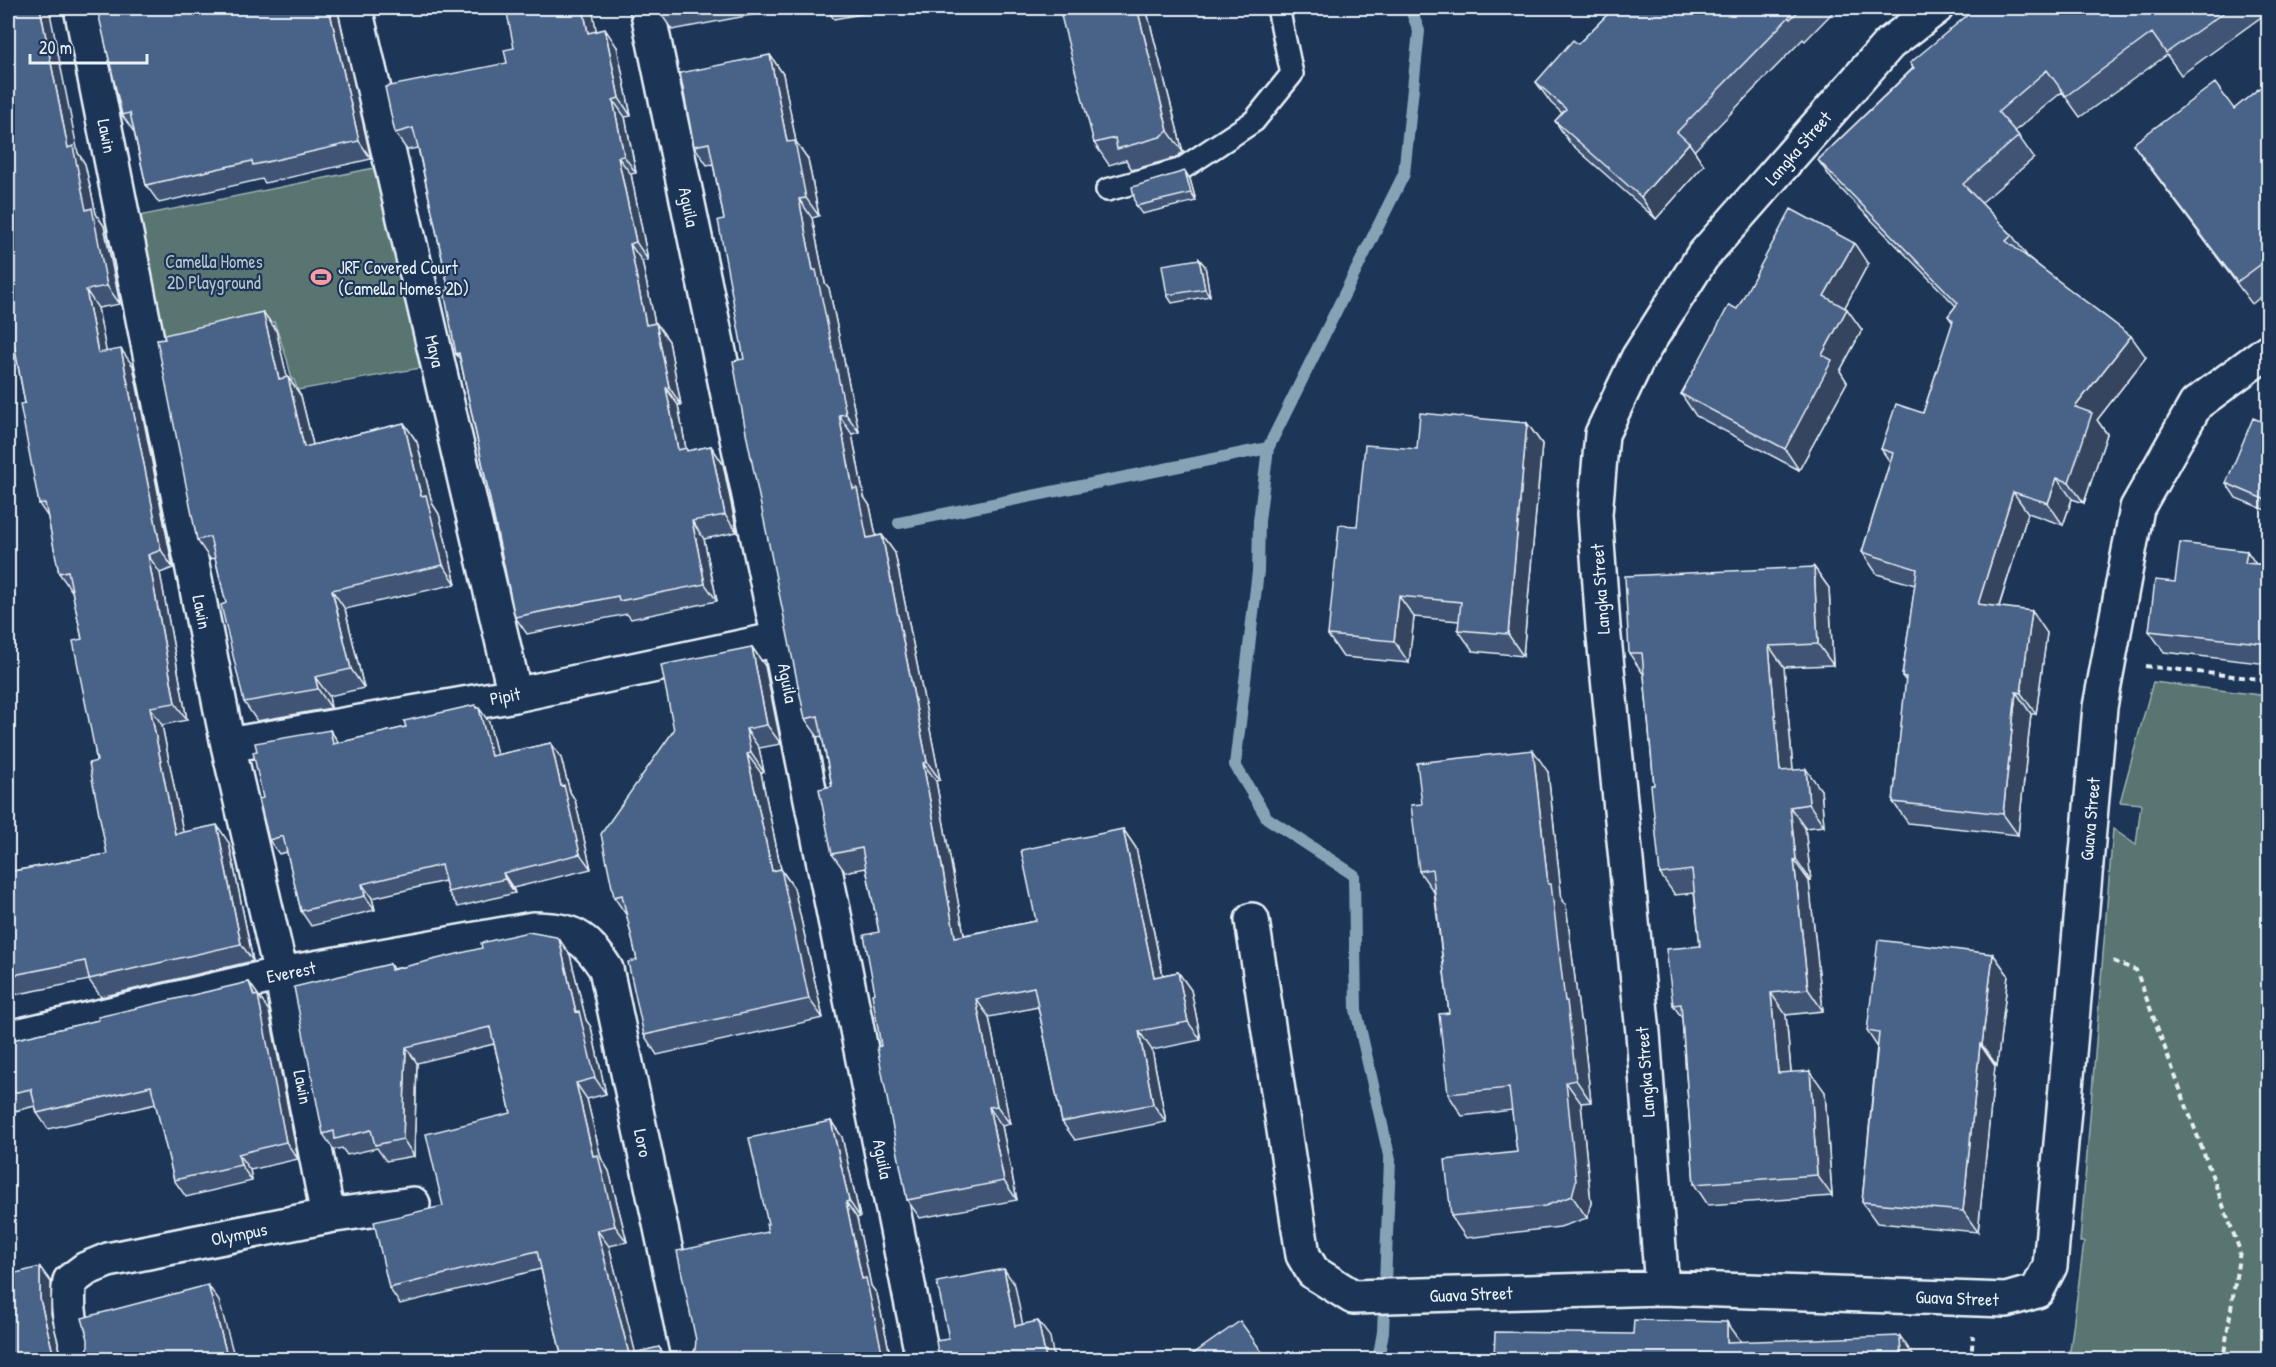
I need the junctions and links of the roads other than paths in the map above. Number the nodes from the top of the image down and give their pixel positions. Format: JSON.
{"nodes":[{"id":1,"x":81,"y":8,"type":"edge"},
{"id":2,"x":355,"y":8,"type":"edge"},
{"id":3,"x":647,"y":8,"type":"edge"},
{"id":4,"x":1278,"y":8,"type":"edge"},
{"id":5,"x":1936,"y":8,"type":"edge"},
{"id":6,"x":1107,"y":190,"type":"dead end"},
{"id":7,"x":2268,"y":351,"type":"edge"},
{"id":8,"x":779,"y":639,"type":"junction"},
{"id":9,"x":515,"y":695,"type":"junction"},
{"id":10,"x":228,"y":745,"type":"junction"},
{"id":11,"x":1252,"y":920,"type":"dead end"},
{"id":12,"x":578,"y":936,"type":"joint"},
{"id":13,"x":281,"y":974,"type":"junction"},
{"id":14,"x":8,"y":1038,"type":"edge"},
{"id":15,"x":413,"y":1204,"type":"dead end"},
{"id":16,"x":328,"y":1216,"type":"junction"},
{"id":17,"x":1662,"y":1288,"type":"junction"},
{"id":18,"x":81,"y":1359,"type":"edge"},
{"id":19,"x":688,"y":1359,"type":"edge"},
{"id":20,"x":923,"y":1359,"type":"edge"}],
"edges":[{"from":1,"to":10,"type":"street","name":"Lawin"},
{"from":2,"to":9,"type":"street","name":"Maya"},
{"from":3,"to":8,"type":"street","name":"Aguila"},
{"from":4,"to":6,"type":"lane"},
{"from":5,"to":17,"type":"street","name":"Langka Street"},
{"from":7,"to":17,"type":"street","name":"Guava Street"},
{"from":8,"to":9,"type":"street","name":"Pipit"},
{"from":8,"to":20,"type":"street","name":"Aguila"},
{"from":9,"to":10,"type":"street","name":"Pipit"},
{"from":10,"to":13,"type":"street","name":"Lawin"},
{"from":11,"to":17,"type":"street","name":"Guava Street"},
{"from":12,"to":13,"type":"street","name":"Everest"},
{"from":12,"to":19,"type":"street","name":"Loro"},
{"from":13,"to":14,"type":"street","name":"Everest"},
{"from":13,"to":16,"type":"street","name":"Lawin"},
{"from":15,"to":16,"type":"street","name":"Olympus"},
{"from":16,"to":18,"type":"street","name":"Olympus"}]}
